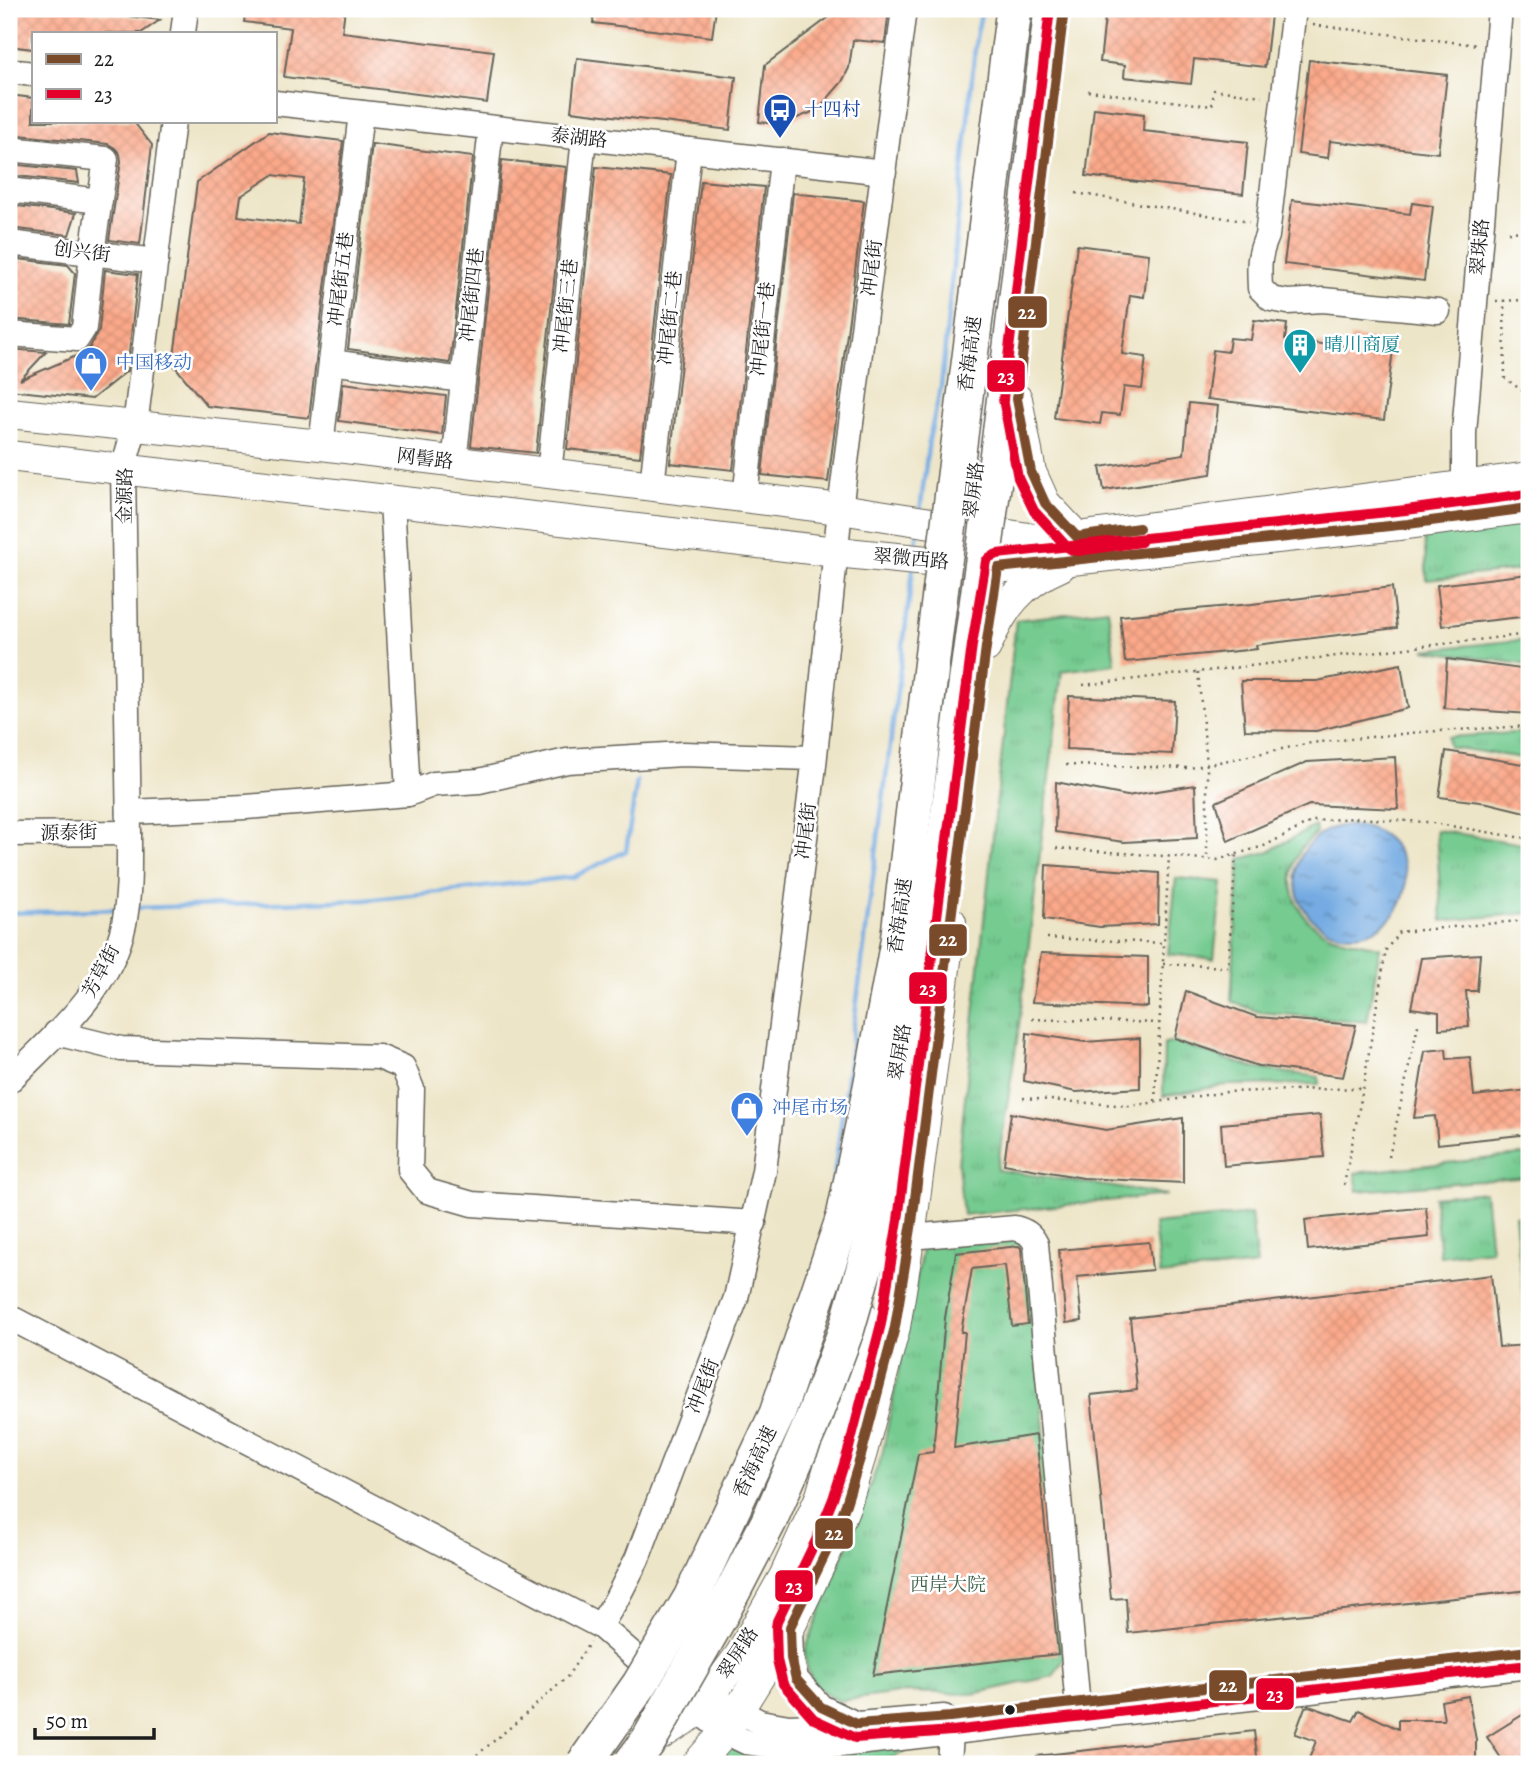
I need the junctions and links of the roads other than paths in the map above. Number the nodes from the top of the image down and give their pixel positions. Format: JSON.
{"nodes":[{"id":1,"x":186,"y":9,"type":"edge"},
{"id":2,"x":904,"y":9,"type":"edge"},
{"id":3,"x":1014,"y":9,"type":"edge"},
{"id":4,"x":1034,"y":9,"type":"edge"},
{"id":5,"x":1052,"y":9,"type":"edge"},
{"id":6,"x":1064,"y":9,"type":"edge"},
{"id":7,"x":1500,"y":9,"type":"edge"},
{"id":8,"x":1293,"y":16,"type":"edge"},
{"id":9,"x":183,"y":32,"type":"edge"},
{"id":10,"x":9,"y":71,"type":"edge"},
{"id":11,"x":32,"y":74,"type":"edge"},
{"id":12,"x":276,"y":103,"type":"edge"},
{"id":13,"x":361,"y":113,"type":"junction"},
{"id":14,"x":173,"y":122,"type":"edge"},
{"id":15,"x":491,"y":128,"type":"junction"},
{"id":16,"x":584,"y":138,"type":"junction"},
{"id":17,"x":9,"y":149,"type":"edge"},
{"id":18,"x":689,"y":150,"type":"junction"},
{"id":19,"x":782,"y":160,"type":"junction"},
{"id":20,"x":884,"y":172,"type":"junction"},
{"id":21,"x":9,"y":190,"type":"edge"},
{"id":22,"x":100,"y":201,"type":"junction"},
{"id":23,"x":9,"y":243,"type":"edge"},
{"id":24,"x":92,"y":253,"type":"junction"},
{"id":25,"x":156,"y":261,"type":"junction"},
{"id":26,"x":1438,"y":311,"type":"dead end"},
{"id":27,"x":9,"y":334,"type":"edge"},
{"id":28,"x":331,"y":362,"type":"junction"},
{"id":29,"x":463,"y":380,"type":"junction"},
{"id":30,"x":1017,"y":399,"type":"junction"},
{"id":31,"x":9,"y":413,"type":"edge"},
{"id":32,"x":135,"y":426,"type":"junction"},
{"id":33,"x":321,"y":445,"type":"junction"},
{"id":34,"x":9,"y":457,"type":"edge"},
{"id":35,"x":454,"y":463,"type":"junction"},
{"id":36,"x":123,"y":469,"type":"junction"},
{"id":37,"x":549,"y":474,"type":"junction"},
{"id":38,"x":1529,"y":478,"type":"edge"},
{"id":39,"x":652,"y":486,"type":"junction"},
{"id":40,"x":1464,"y":486,"type":"junction"},
{"id":41,"x":745,"y":498,"type":"junction"},
{"id":42,"x":392,"y":500,"type":"junction"},
{"id":43,"x":1529,"y":508,"type":"edge"},
{"id":44,"x":840,"y":509,"type":"junction"},
{"id":45,"x":969,"y":528,"type":"junction"},
{"id":46,"x":1003,"y":533,"type":"junction"},
{"id":47,"x":1079,"y":548,"type":"junction"},
{"id":48,"x":836,"y":552,"type":"junction"},
{"id":49,"x":965,"y":563,"type":"junction"},
{"id":50,"x":998,"y":568,"type":"junction"},
{"id":51,"x":986,"y":647,"type":"junction"},
{"id":52,"x":814,"y":758,"type":"junction"},
{"id":53,"x":408,"y":794,"type":"junction"},
{"id":54,"x":129,"y":823,"type":"junction"},
{"id":55,"x":9,"y":834,"type":"edge"},
{"id":56,"x":56,"y":1033,"type":"junction"},
{"id":57,"x":9,"y":1081,"type":"edge"},
{"id":58,"x":754,"y":1223,"type":"junction"},
{"id":59,"x":910,"y":1237,"type":"junction"},
{"id":60,"x":9,"y":1317,"type":"edge"},
{"id":61,"x":833,"y":1500,"type":"junction"},
{"id":62,"x":600,"y":1626,"type":"junction"},
{"id":63,"x":789,"y":1626,"type":"junction"},
{"id":64,"x":1529,"y":1651,"type":"edge"},
{"id":65,"x":1529,"y":1666,"type":"edge"},
{"id":66,"x":703,"y":1704,"type":"junction"},
{"id":67,"x":1079,"y":1710,"type":"junction"},
{"id":68,"x":731,"y":1721,"type":"junction"},
{"id":69,"x":857,"y":1724,"type":"junction"},
{"id":70,"x":951,"y":1733,"type":"junction"},
{"id":71,"x":584,"y":1764,"type":"edge"},
{"id":72,"x":615,"y":1764,"type":"edge"},
{"id":73,"x":631,"y":1764,"type":"edge"},
{"id":74,"x":697,"y":1764,"type":"edge"},
{"id":75,"x":949,"y":1764,"type":"edge"}],
"edges":[{"from":1,"to":9,"type":"street"},
{"from":2,"to":20,"type":"street","name":"冲尾街"},
{"from":3,"to":71,"type":"highway","name":"香海高速","bridge":true},
{"from":4,"to":45,"type":"main road","name":"翠屏路"},
{"from":5,"to":73,"type":"highway","name":"香海高速","bridge":true},
{"from":6,"to":30,"type":"main road","name":"翠屏路"},
{"from":7,"to":40,"type":"street","name":"翠珠路"},
{"from":8,"to":26,"type":"street"},
{"from":10,"to":11,"type":"street"},
{"from":12,"to":13,"type":"street","name":"泰湖路"},
{"from":13,"to":15,"type":"street","name":"泰湖路"},
{"from":13,"to":28,"type":"street","name":"冲尾街五巷"},
{"from":14,"to":25,"type":"street","name":"金源路"},
{"from":15,"to":16,"type":"street","name":"泰湖路"},
{"from":15,"to":29,"type":"street","name":"冲尾街四巷"},
{"from":16,"to":18,"type":"street","name":"泰湖路"},
{"from":16,"to":37,"type":"street","name":"冲尾街三巷"},
{"from":17,"to":22,"type":"street"},
{"from":18,"to":19,"type":"street","name":"泰湖路"},
{"from":18,"to":39,"type":"street","name":"冲尾街二巷"},
{"from":19,"to":20,"type":"street","name":"泰湖路"},
{"from":19,"to":41,"type":"street","name":"冲尾街一巷"},
{"from":20,"to":44,"type":"street","name":"冲尾街"},
{"from":21,"to":22,"type":"street"},
{"from":22,"to":24,"type":"street"},
{"from":23,"to":24,"type":"street","name":"创兴街"},
{"from":24,"to":25,"type":"street","name":"创兴街"},
{"from":24,"to":27,"type":"street"},
{"from":25,"to":32,"type":"street","name":"金源路"},
{"from":28,"to":29,"type":"street"},
{"from":28,"to":33,"type":"street","name":"冲尾街五巷"},
{"from":29,"to":35,"type":"street","name":"冲尾街四巷"},
{"from":30,"to":46,"type":"main road","name":"翠屏路"},
{"from":30,"to":47,"type":"main road"},
{"from":31,"to":32,"type":"main road","name":"网髻路"},
{"from":32,"to":33,"type":"main road","name":"网髻路"},
{"from":32,"to":36,"type":"street","name":"金源路"},
{"from":33,"to":35,"type":"main road","name":"网髻路"},
{"from":34,"to":36,"type":"main road","name":"翠微西路"},
{"from":35,"to":37,"type":"main road","name":"网髻路"},
{"from":36,"to":42,"type":"main road","name":"翠微西路"},
{"from":36,"to":54,"type":"street","name":"金源路"},
{"from":37,"to":39,"type":"main road","name":"网髻路"},
{"from":38,"to":40,"type":"main road","name":"翠微西路"},
{"from":39,"to":41,"type":"main road","name":"网髻路"},
{"from":40,"to":47,"type":"main road","name":"翠微西路"},
{"from":41,"to":44,"type":"main road","name":"网髻路"},
{"from":42,"to":48,"type":"main road","name":"翠微西路"},
{"from":42,"to":53,"type":"street"},
{"from":43,"to":47,"type":"main road","name":"翠微西路"},
{"from":44,"to":45,"type":"main road","name":"翠微西路"},
{"from":44,"to":48,"type":"street","name":"冲尾街"},
{"from":45,"to":46,"type":"main road","name":"翠微西路"},
{"from":45,"to":49,"type":"main road","name":"翠屏路"},
{"from":46,"to":47,"type":"main road","name":"翠微西路"},
{"from":46,"to":50,"type":"main road","name":"翠屏路"},
{"from":47,"to":50,"type":"main road","name":"翠微西路"},
{"from":47,"to":51,"type":"main road"},
{"from":48,"to":49,"type":"main road","name":"翠微西路"},
{"from":48,"to":52,"type":"street","name":"冲尾街"},
{"from":49,"to":50,"type":"main road","name":"翠微西路"},
{"from":49,"to":61,"type":"main road","name":"翠屏路"},
{"from":50,"to":51,"type":"main road","name":"翠屏路"},
{"from":51,"to":59,"type":"main road","name":"翠屏路"},
{"from":52,"to":53,"type":"street","name":"源泰街"},
{"from":52,"to":58,"type":"street","name":"冲尾街"},
{"from":53,"to":54,"type":"street","name":"源泰街"},
{"from":54,"to":55,"type":"street","name":"源泰街"},
{"from":54,"to":56,"type":"street","name":"芳草街"},
{"from":56,"to":57,"type":"street","name":"芳草街"},
{"from":56,"to":58,"type":"street"},
{"from":58,"to":62,"type":"street","name":"冲尾街"},
{"from":59,"to":61,"type":"main road","name":"翠屏路"},
{"from":59,"to":67,"type":"street"},
{"from":60,"to":62,"type":"street"},
{"from":61,"to":63,"type":"main road","name":"翠屏路"},
{"from":61,"to":66,"type":"main road","name":"翠屏路"},
{"from":62,"to":66,"type":"street"},
{"from":63,"to":68,"type":"main road","name":"翠屏路"},
{"from":63,"to":69,"type":"street"},
{"from":64,"to":67,"type":"street"},
{"from":65,"to":67,"type":"street"},
{"from":66,"to":68,"type":"street"},
{"from":66,"to":72,"type":"main road","name":"翠屏路"},
{"from":67,"to":69,"type":"street"},
{"from":67,"to":70,"type":"street"},
{"from":68,"to":69,"type":"street"},
{"from":68,"to":70,"type":"street"},
{"from":68,"to":74,"type":"main road","name":"翠屏路"},
{"from":70,"to":75,"type":"street"}]}
